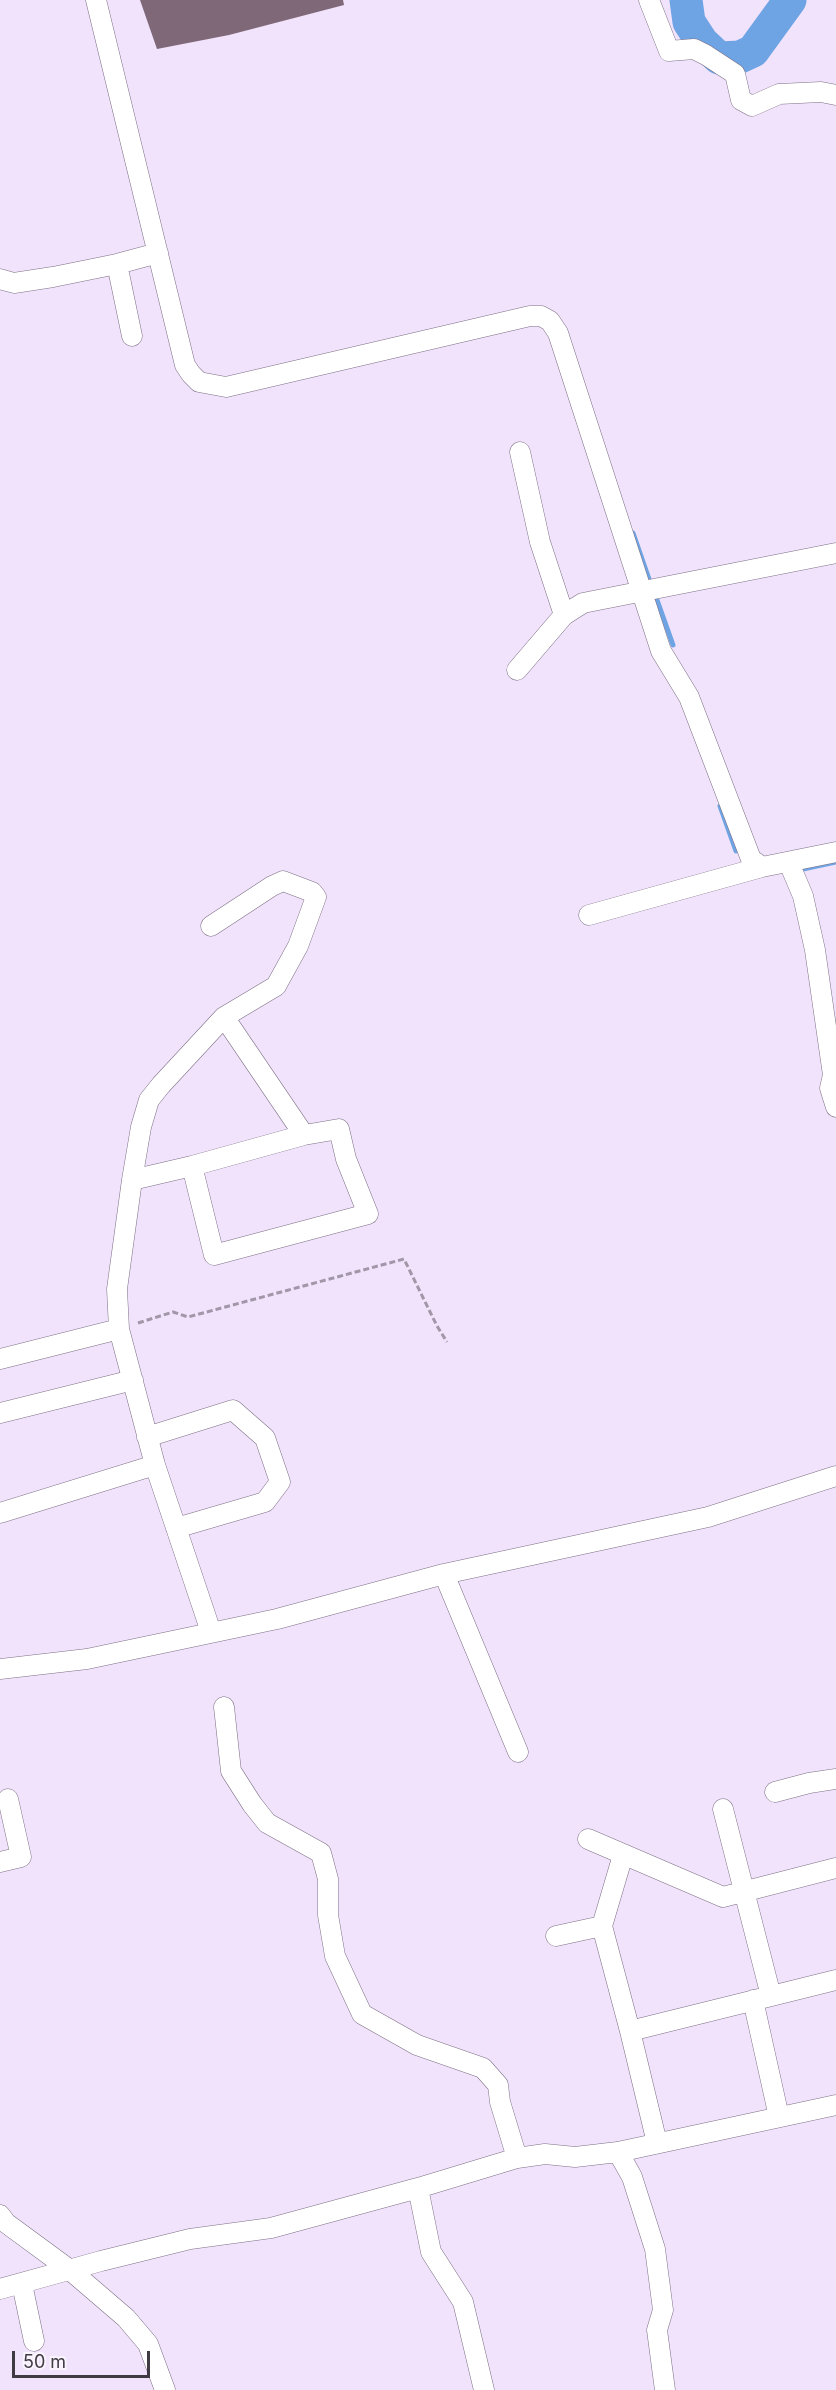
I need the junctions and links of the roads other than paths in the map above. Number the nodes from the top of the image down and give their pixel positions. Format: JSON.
{"nodes":[{"id":1,"x":96,"y":0,"type":"edge"},
{"id":2,"x":649,"y":0,"type":"edge"},
{"id":3,"x":836,"y":95,"type":"edge"},
{"id":4,"x":158,"y":253,"type":"junction"},
{"id":5,"x":117,"y":264,"type":"junction"},
{"id":6,"x":0,"y":279,"type":"edge"},
{"id":7,"x":132,"y":336,"type":"dead end"},
{"id":8,"x":520,"y":452,"type":"dead end"},
{"id":9,"x":836,"y":553,"type":"edge"},
{"id":10,"x":641,"y":590,"type":"junction"},
{"id":11,"x":564,"y":615,"type":"junction"},
{"id":12,"x":517,"y":670,"type":"dead end"},
{"id":13,"x":836,"y":852,"type":"edge"},
{"id":14,"x":789,"y":862,"type":"junction"},
{"id":15,"x":762,"y":867,"type":"junction"},
{"id":16,"x":589,"y":915,"type":"dead end"},
{"id":17,"x":211,"y":926,"type":"dead end"},
{"id":18,"x":224,"y":1017,"type":"junction"},
{"id":19,"x":836,"y":1107,"type":"edge"},
{"id":20,"x":304,"y":1134,"type":"junction"},
{"id":21,"x":192,"y":1166,"type":"junction"},
{"id":22,"x":132,"y":1180,"type":"junction"},
{"id":23,"x":119,"y":1329,"type":"junction"},
{"id":24,"x":0,"y":1359,"type":"edge"},
{"id":25,"x":133,"y":1380,"type":"junction"},
{"id":26,"x":0,"y":1413,"type":"edge"},
{"id":27,"x":147,"y":1437,"type":"junction"},
{"id":28,"x":155,"y":1464,"type":"junction"},
{"id":29,"x":836,"y":1476,"type":"edge"},
{"id":30,"x":0,"y":1513,"type":"edge"},
{"id":31,"x":176,"y":1528,"type":"junction"},
{"id":32,"x":444,"y":1574,"type":"junction"},
{"id":33,"x":211,"y":1632,"type":"junction"},
{"id":34,"x":0,"y":1669,"type":"edge"},
{"id":35,"x":224,"y":1707,"type":"dead end"},
{"id":36,"x":518,"y":1752,"type":"dead end"},
{"id":37,"x":836,"y":1779,"type":"edge"},
{"id":38,"x":775,"y":1792,"type":"dead end"},
{"id":39,"x":8,"y":1799,"type":"dead end"},
{"id":40,"x":723,"y":1809,"type":"dead end"},
{"id":41,"x":588,"y":1839,"type":"dead end"},
{"id":42,"x":623,"y":1855,"type":"junction"},
{"id":43,"x":0,"y":1862,"type":"edge"},
{"id":44,"x":836,"y":1868,"type":"edge"},
{"id":45,"x":744,"y":1893,"type":"junction"},
{"id":46,"x":602,"y":1926,"type":"junction"},
{"id":47,"x":556,"y":1936,"type":"dead end"},
{"id":48,"x":836,"y":1980,"type":"edge"},
{"id":49,"x":762,"y":1998,"type":"junction"},
{"id":50,"x":630,"y":2031,"type":"junction"},
{"id":51,"x":836,"y":2105,"type":"edge"},
{"id":52,"x":779,"y":2117,"type":"junction"},
{"id":53,"x":657,"y":2143,"type":"junction"},
{"id":54,"x":618,"y":2152,"type":"junction"},
{"id":55,"x":518,"y":2158,"type":"junction"},
{"id":56,"x":418,"y":2188,"type":"junction"},
{"id":57,"x":0,"y":2215,"type":"edge"},
{"id":58,"x":70,"y":2270,"type":"junction"},
{"id":59,"x":22,"y":2284,"type":"junction"},
{"id":60,"x":0,"y":2289,"type":"edge"},
{"id":61,"x":34,"y":2341,"type":"dead end"},
{"id":62,"x":165,"y":2390,"type":"edge"},
{"id":63,"x":484,"y":2390,"type":"edge"},
{"id":64,"x":665,"y":2390,"type":"edge"}],
"edges":[{"from":1,"to":4,"type":"street"},
{"from":2,"to":3,"type":"street"},
{"from":4,"to":5,"type":"street"},
{"from":4,"to":10,"type":"street"},
{"from":5,"to":6,"type":"street"},
{"from":5,"to":7,"type":"street"},
{"from":8,"to":11,"type":"street"},
{"from":9,"to":10,"type":"street"},
{"from":10,"to":11,"type":"street"},
{"from":10,"to":15,"type":"street"},
{"from":11,"to":12,"type":"street"},
{"from":13,"to":14,"type":"street"},
{"from":14,"to":15,"type":"street"},
{"from":14,"to":19,"type":"street"},
{"from":15,"to":16,"type":"street"},
{"from":17,"to":18,"type":"street"},
{"from":18,"to":20,"type":"street"},
{"from":18,"to":22,"type":"street"},
{"from":20,"to":21,"type":"street"},
{"from":20,"to":21,"type":"street"},
{"from":21,"to":22,"type":"street"},
{"from":22,"to":23,"type":"street"},
{"from":23,"to":24,"type":"street"},
{"from":23,"to":25,"type":"street"},
{"from":25,"to":26,"type":"street"},
{"from":25,"to":27,"type":"street"},
{"from":27,"to":28,"type":"street"},
{"from":27,"to":31,"type":"street"},
{"from":28,"to":30,"type":"street"},
{"from":28,"to":31,"type":"street"},
{"from":29,"to":32,"type":"street"},
{"from":31,"to":33,"type":"street"},
{"from":32,"to":33,"type":"street"},
{"from":32,"to":36,"type":"street"},
{"from":33,"to":34,"type":"street"},
{"from":35,"to":55,"type":"street"},
{"from":37,"to":38,"type":"street"},
{"from":39,"to":43,"type":"street"},
{"from":40,"to":45,"type":"street"},
{"from":41,"to":42,"type":"street"},
{"from":42,"to":45,"type":"street"},
{"from":42,"to":46,"type":"street"},
{"from":44,"to":45,"type":"street"},
{"from":45,"to":49,"type":"street"},
{"from":46,"to":47,"type":"street"},
{"from":46,"to":50,"type":"street"},
{"from":48,"to":49,"type":"street"},
{"from":49,"to":50,"type":"street"},
{"from":49,"to":52,"type":"street"},
{"from":50,"to":53,"type":"street"},
{"from":51,"to":52,"type":"street"},
{"from":52,"to":53,"type":"street"},
{"from":53,"to":54,"type":"street"},
{"from":54,"to":55,"type":"street"},
{"from":54,"to":64,"type":"street"},
{"from":55,"to":56,"type":"street"},
{"from":56,"to":58,"type":"street"},
{"from":56,"to":63,"type":"street"},
{"from":57,"to":58,"type":"street"},
{"from":58,"to":59,"type":"street"},
{"from":58,"to":62,"type":"street"},
{"from":59,"to":60,"type":"street"},
{"from":59,"to":61,"type":"street"}]}
